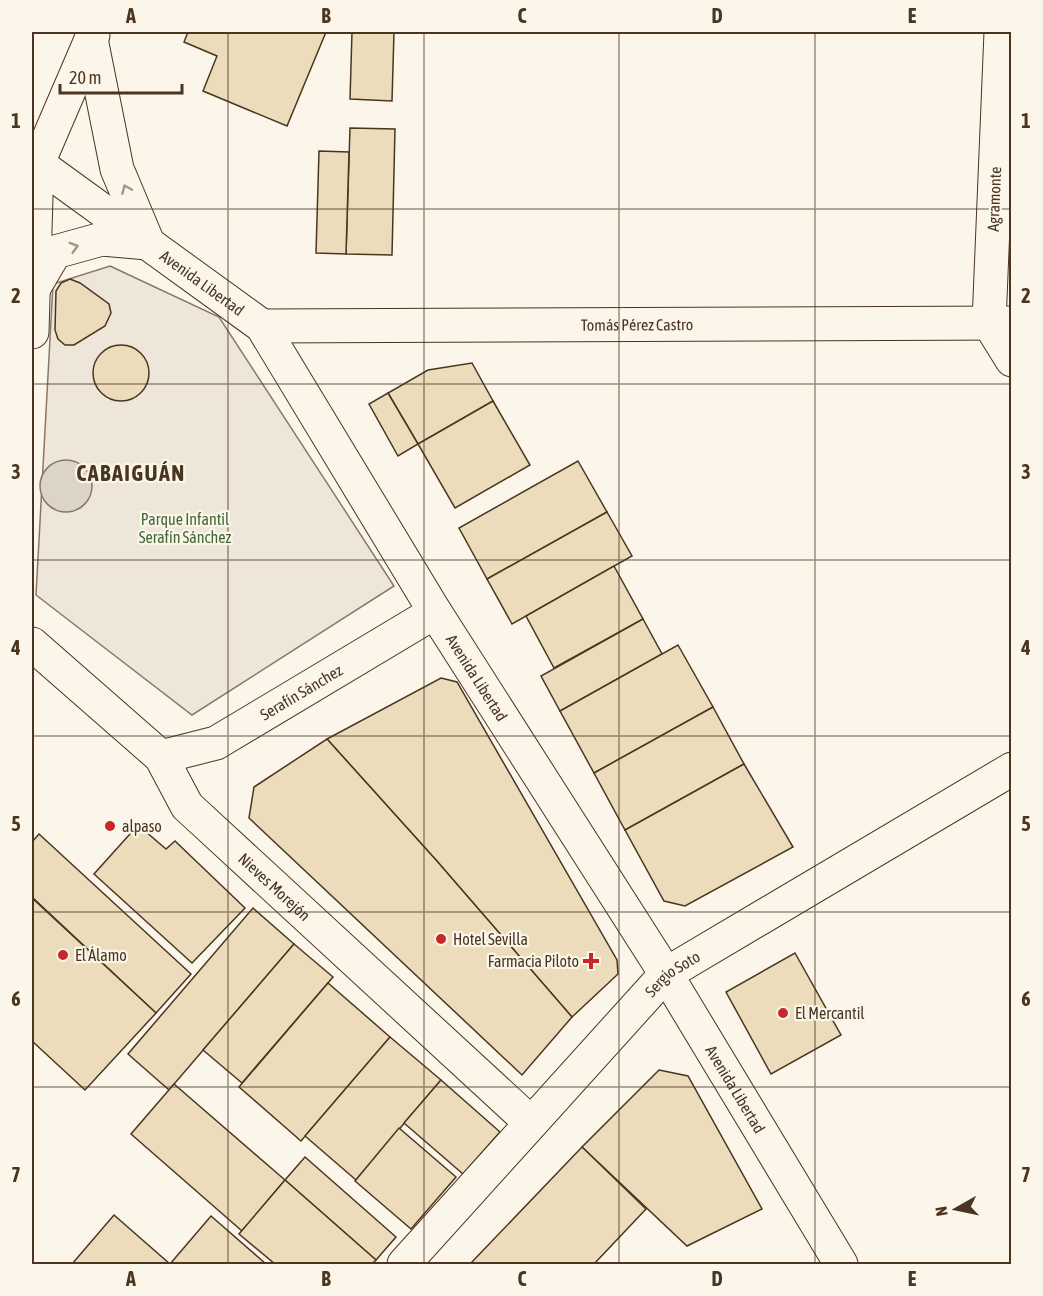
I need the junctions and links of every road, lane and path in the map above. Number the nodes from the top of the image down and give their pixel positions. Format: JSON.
{"nodes":[{"id":1,"x":1001,"y":32,"type":"edge"},
{"id":2,"x":93,"y":35,"type":"edge"},
{"id":3,"x":34,"y":170,"type":"edge"},
{"id":4,"x":148,"y":243,"type":"junction"},
{"id":5,"x":34,"y":286,"type":"junction"},
{"id":6,"x":1000,"y":323,"type":"edge"},
{"id":7,"x":262,"y":326,"type":"junction"},
{"id":8,"x":32,"y":332,"type":"edge"},
{"id":9,"x":1011,"y":360,"type":"edge"},
{"id":10,"x":435,"y":612,"type":"junction"},
{"id":11,"x":32,"y":644,"type":"edge"},
{"id":12,"x":160,"y":757,"type":"junction"},
{"id":13,"x":1011,"y":769,"type":"edge"},
{"id":14,"x":666,"y":974,"type":"junction"},
{"id":15,"x":531,"y":1123,"type":"junction"},
{"id":16,"x":404,"y":1264,"type":"edge"},
{"id":17,"x":841,"y":1264,"type":"edge"}],
"edges":[{"from":1,"to":6,"type":"street","name":"Agramonte"},
{"from":2,"to":3,"type":"street"},
{"from":4,"to":2,"type":"street","one_way":true},
{"from":3,"to":4,"type":"street","name":"Avenida Libertad"},
{"from":3,"to":5,"type":"street"},
{"from":5,"to":4,"type":"street","one_way":true},
{"from":4,"to":7,"type":"street","name":"Avenida Libertad"},
{"from":5,"to":8,"type":"street"},
{"from":6,"to":7,"type":"street","name":"Tomás Pérez Castro"},
{"from":6,"to":9,"type":"street"},
{"from":7,"to":10,"type":"street","name":"Avenida Libertad"},
{"from":10,"to":12,"type":"street","name":"Serafín Sánchez"},
{"from":10,"to":14,"type":"street","name":"Avenida Libertad"},
{"from":11,"to":12,"type":"street","name":"Nieves Morejón"},
{"from":12,"to":15,"type":"street","name":"Nieves Morejón"},
{"from":13,"to":14,"type":"street","name":"Sergio Soto"},
{"from":14,"to":15,"type":"street","name":"Sergio Soto"},
{"from":14,"to":17,"type":"street","name":"Avenida Libertad"},
{"from":15,"to":16,"type":"street","name":"Sergio Soto"}]}
